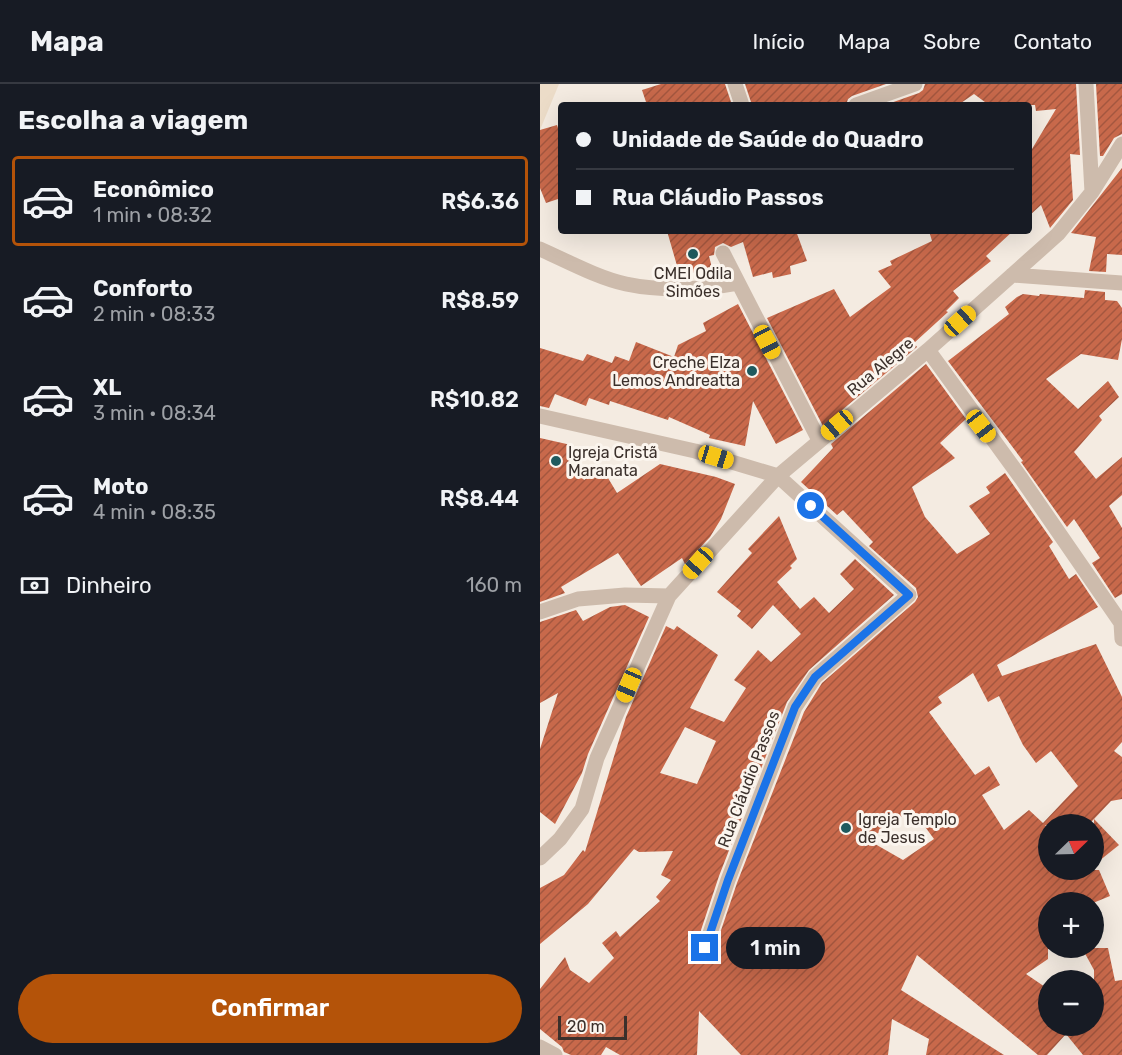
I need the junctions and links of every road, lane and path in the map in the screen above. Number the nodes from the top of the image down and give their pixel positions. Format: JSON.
{"nodes":[{"id":1,"x":735,"y":84,"type":"edge"},
{"id":2,"x":915,"y":84,"type":"edge"},
{"id":3,"x":1086,"y":84,"type":"edge"},
{"id":4,"x":741,"y":102,"type":"edge"},
{"id":5,"x":864,"y":102,"type":"edge"},
{"id":6,"x":1122,"y":144,"type":"edge"},
{"id":7,"x":1092,"y":192,"type":"junction"},
{"id":8,"x":540,"y":249,"type":"edge"},
{"id":9,"x":723,"y":253,"type":"dead end"},
{"id":10,"x":1012,"y":275,"type":"junction"},
{"id":11,"x":738,"y":283,"type":"junction"},
{"id":12,"x":1121,"y":285,"type":"edge"},
{"id":13,"x":928,"y":350,"type":"junction"},
{"id":14,"x":540,"y":416,"type":"edge"},
{"id":15,"x":819,"y":440,"type":"junction"},
{"id":16,"x":778,"y":476,"type":"junction"},
{"id":17,"x":669,"y":596,"type":"junction"},
{"id":18,"x":540,"y":612,"type":"edge"},
{"id":19,"x":1121,"y":622,"type":"edge"},
{"id":20,"x":1122,"y":639,"type":"edge"},
{"id":21,"x":540,"y":858,"type":"edge"},
{"id":22,"x":705,"y":948,"type":"dead end"},
{"id":23,"x":540,"y":1047,"type":"edge"},
{"id":24,"x":555,"y":1055,"type":"edge"}],
"edges":[{"from":1,"to":4,"type":"street"},
{"from":2,"to":5,"type":"street"},
{"from":3,"to":7,"type":"street"},
{"from":6,"to":7,"type":"street","name":"Rua Alegre"},
{"from":7,"to":10,"type":"street","name":"Rua Alegre"},
{"from":8,"to":11,"type":"street"},
{"from":9,"to":11,"type":"street"},
{"from":10,"to":12,"type":"street"},
{"from":10,"to":13,"type":"street","name":"Rua Alegre"},
{"from":11,"to":15,"type":"street"},
{"from":13,"to":15,"type":"street","name":"Rua Alegre"},
{"from":13,"to":19,"type":"street"},
{"from":14,"to":16,"type":"street"},
{"from":15,"to":16,"type":"street","name":"Rua Alegre"},
{"from":16,"to":17,"type":"street","name":"Rua Alegre"},
{"from":16,"to":22,"type":"street","name":"Rua Cláudio Passos"},
{"from":17,"to":18,"type":"street"},
{"from":17,"to":21,"type":"street","name":"Rua Alegre"},
{"from":19,"to":20,"type":"street"},
{"from":23,"to":24,"type":"street"}]}
